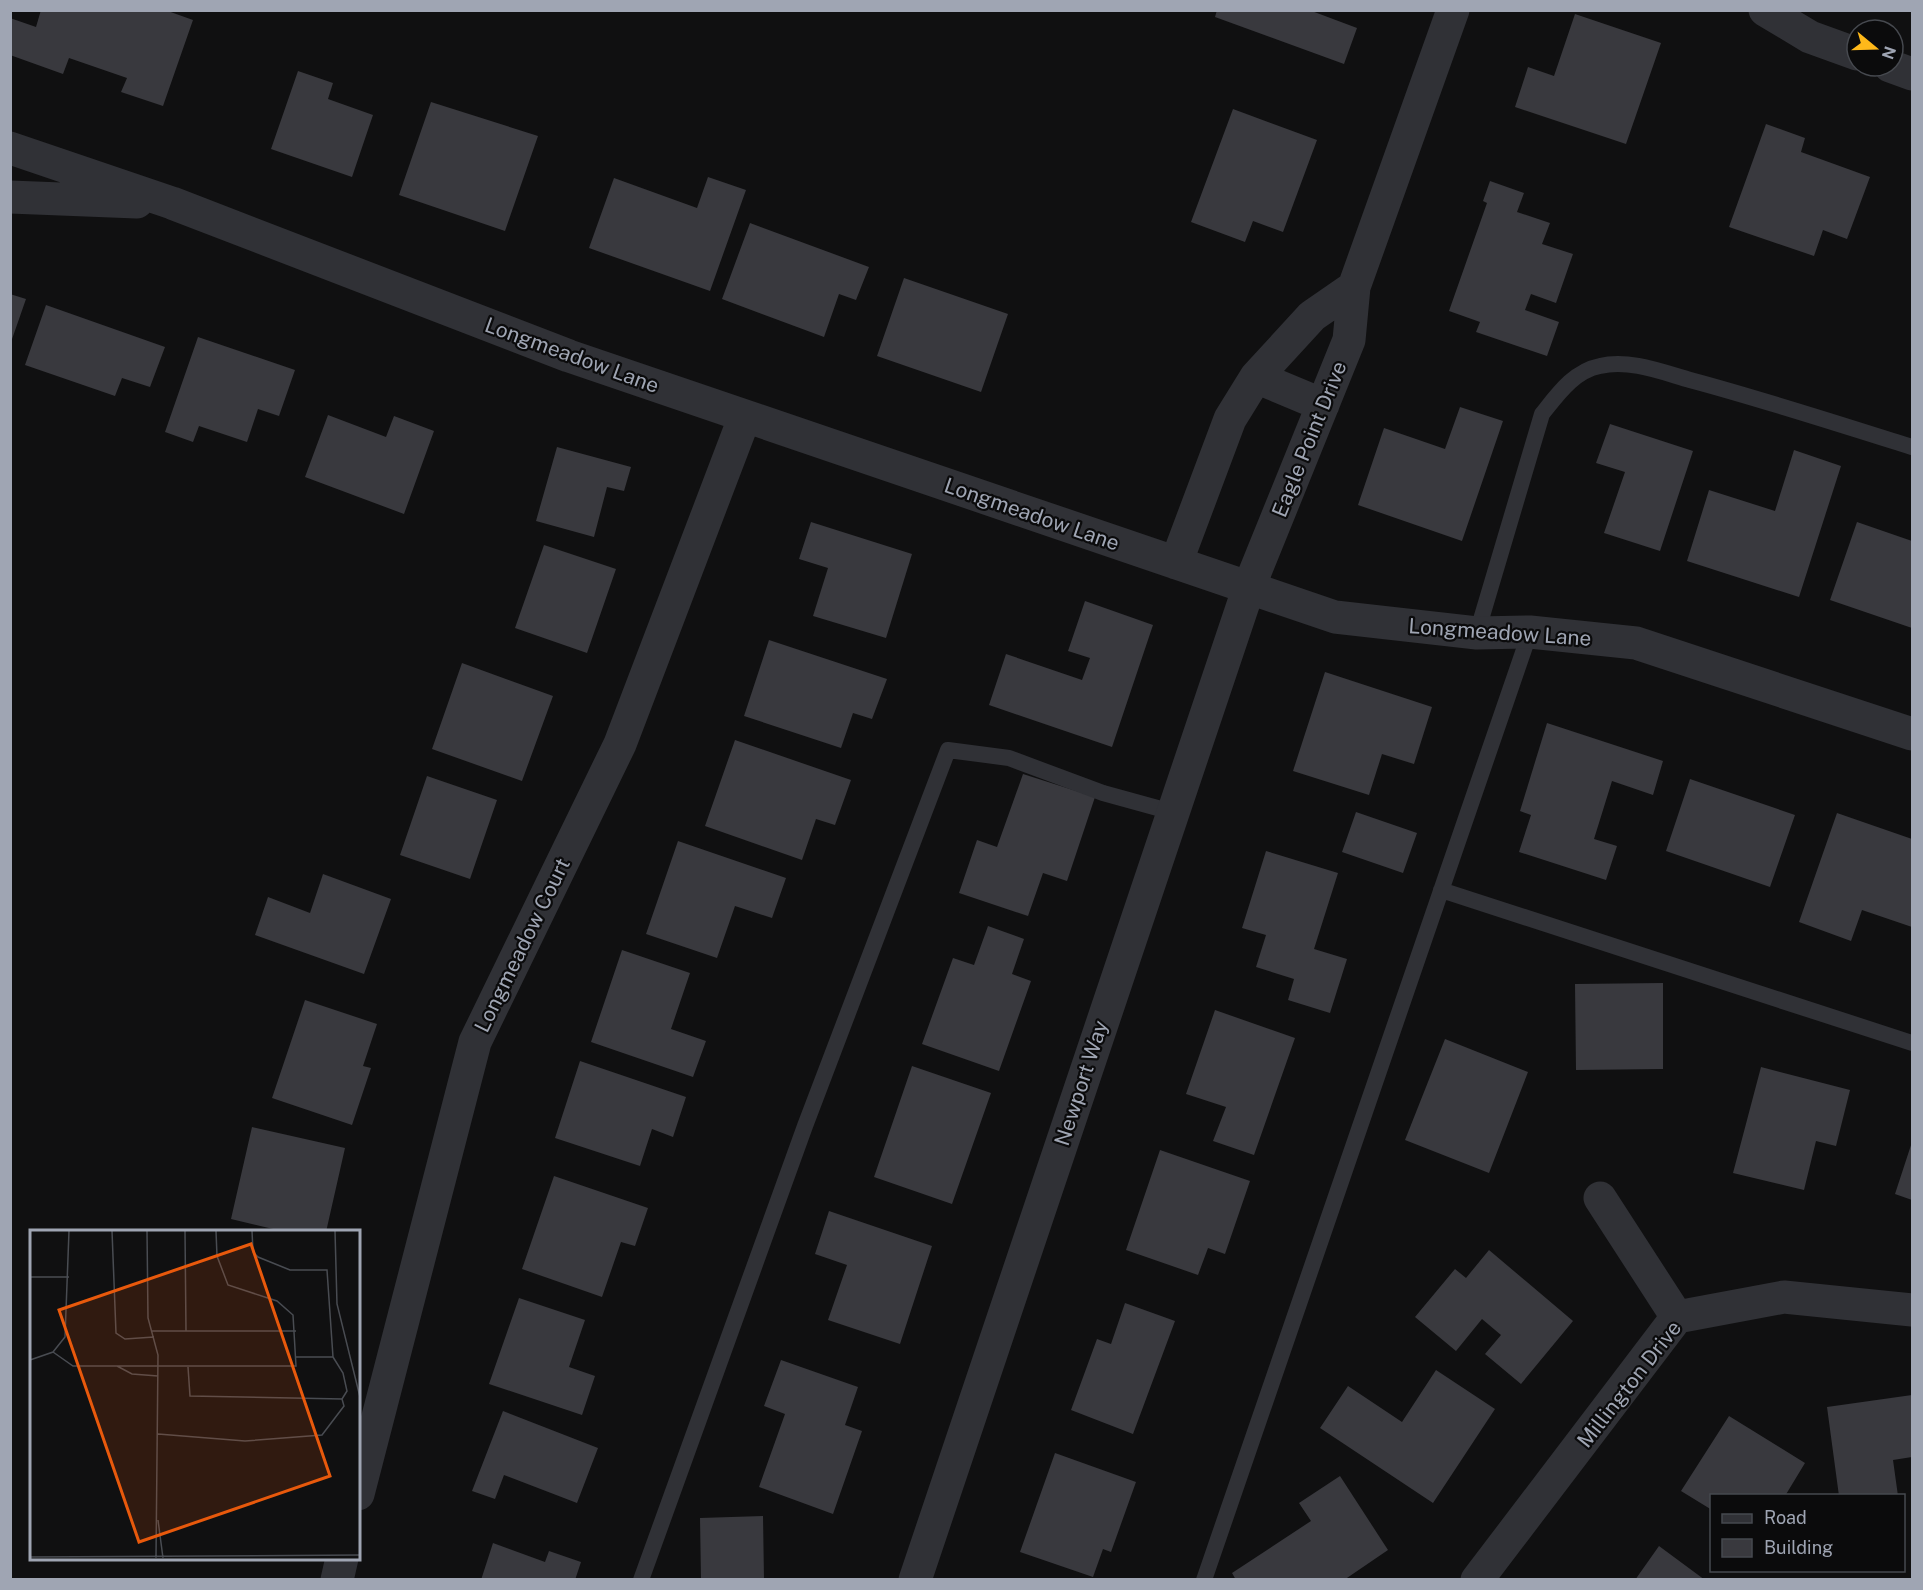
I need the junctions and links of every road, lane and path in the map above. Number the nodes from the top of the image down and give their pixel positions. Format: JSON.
{"nodes":[{"id":1,"x":1453,"y":10,"type":"edge"},
{"id":2,"x":1765,"y":10,"type":"edge"},
{"id":3,"x":1845,"y":50,"type":"edge"},
{"id":4,"x":10,"y":148,"type":"edge"},
{"id":5,"x":10,"y":198,"type":"edge"},
{"id":6,"x":172,"y":203,"type":"junction"},
{"id":7,"x":1354,"y":287,"type":"junction"},
{"id":8,"x":1256,"y":377,"type":"junction"},
{"id":9,"x":1323,"y":405,"type":"junction"},
{"id":10,"x":746,"y":416,"type":"junction"},
{"id":11,"x":1912,"y":447,"type":"edge"},
{"id":12,"x":1176,"y":563,"type":"junction"},
{"id":13,"x":1249,"y":587,"type":"junction"},
{"id":14,"x":1530,"y":632,"type":"junction"},
{"id":15,"x":1477,"y":633,"type":"junction"},
{"id":16,"x":1912,"y":734,"type":"edge"},
{"id":17,"x":1172,"y":812,"type":"junction"},
{"id":18,"x":1441,"y":890,"type":"junction"},
{"id":19,"x":1912,"y":1043,"type":"edge"},
{"id":20,"x":1600,"y":1198,"type":"dead end"},
{"id":21,"x":1912,"y":1310,"type":"edge"},
{"id":22,"x":1677,"y":1317,"type":"junction"},
{"id":23,"x":360,"y":1486,"type":"edge"},
{"id":24,"x":342,"y":1560,"type":"edge"},
{"id":25,"x":337,"y":1580,"type":"edge"},
{"id":26,"x":641,"y":1580,"type":"edge"},
{"id":27,"x":915,"y":1580,"type":"edge"},
{"id":28,"x":1204,"y":1580,"type":"edge"},
{"id":29,"x":1477,"y":1580,"type":"edge"}],
"edges":[{"from":1,"to":7,"type":"street","name":"Eagle Point Drive"},
{"from":2,"to":3,"type":"street"},
{"from":4,"to":6,"type":"street","name":"Longmeadow Lane"},
{"from":5,"to":6,"type":"street","name":"Longmeadow Lane"},
{"from":6,"to":10,"type":"street","name":"Longmeadow Lane"},
{"from":7,"to":8,"type":"street"},
{"from":7,"to":9,"type":"street","name":"Eagle Point Drive"},
{"from":8,"to":9,"type":"street"},
{"from":8,"to":12,"type":"street"},
{"from":9,"to":13,"type":"street","name":"Eagle Point Drive"},
{"from":10,"to":12,"type":"street","name":"Longmeadow Lane"},
{"from":10,"to":23,"type":"street","name":"Longmeadow Court"},
{"from":11,"to":15,"type":"lane"},
{"from":12,"to":13,"type":"street","name":"Longmeadow Lane"},
{"from":13,"to":15,"type":"street","name":"Longmeadow Lane"},
{"from":13,"to":17,"type":"street","name":"Newport Way"},
{"from":14,"to":15,"type":"street","name":"Longmeadow Lane"},
{"from":14,"to":16,"type":"street","name":"Longmeadow Lane"},
{"from":14,"to":18,"type":"lane"},
{"from":17,"to":26,"type":"lane"},
{"from":17,"to":27,"type":"street","name":"Newport Way"},
{"from":18,"to":19,"type":"lane"},
{"from":18,"to":28,"type":"lane"},
{"from":20,"to":22,"type":"street"},
{"from":21,"to":22,"type":"street","name":"Millington Drive"},
{"from":22,"to":29,"type":"street","name":"Millington Drive"},
{"from":24,"to":25,"type":"street"}]}
